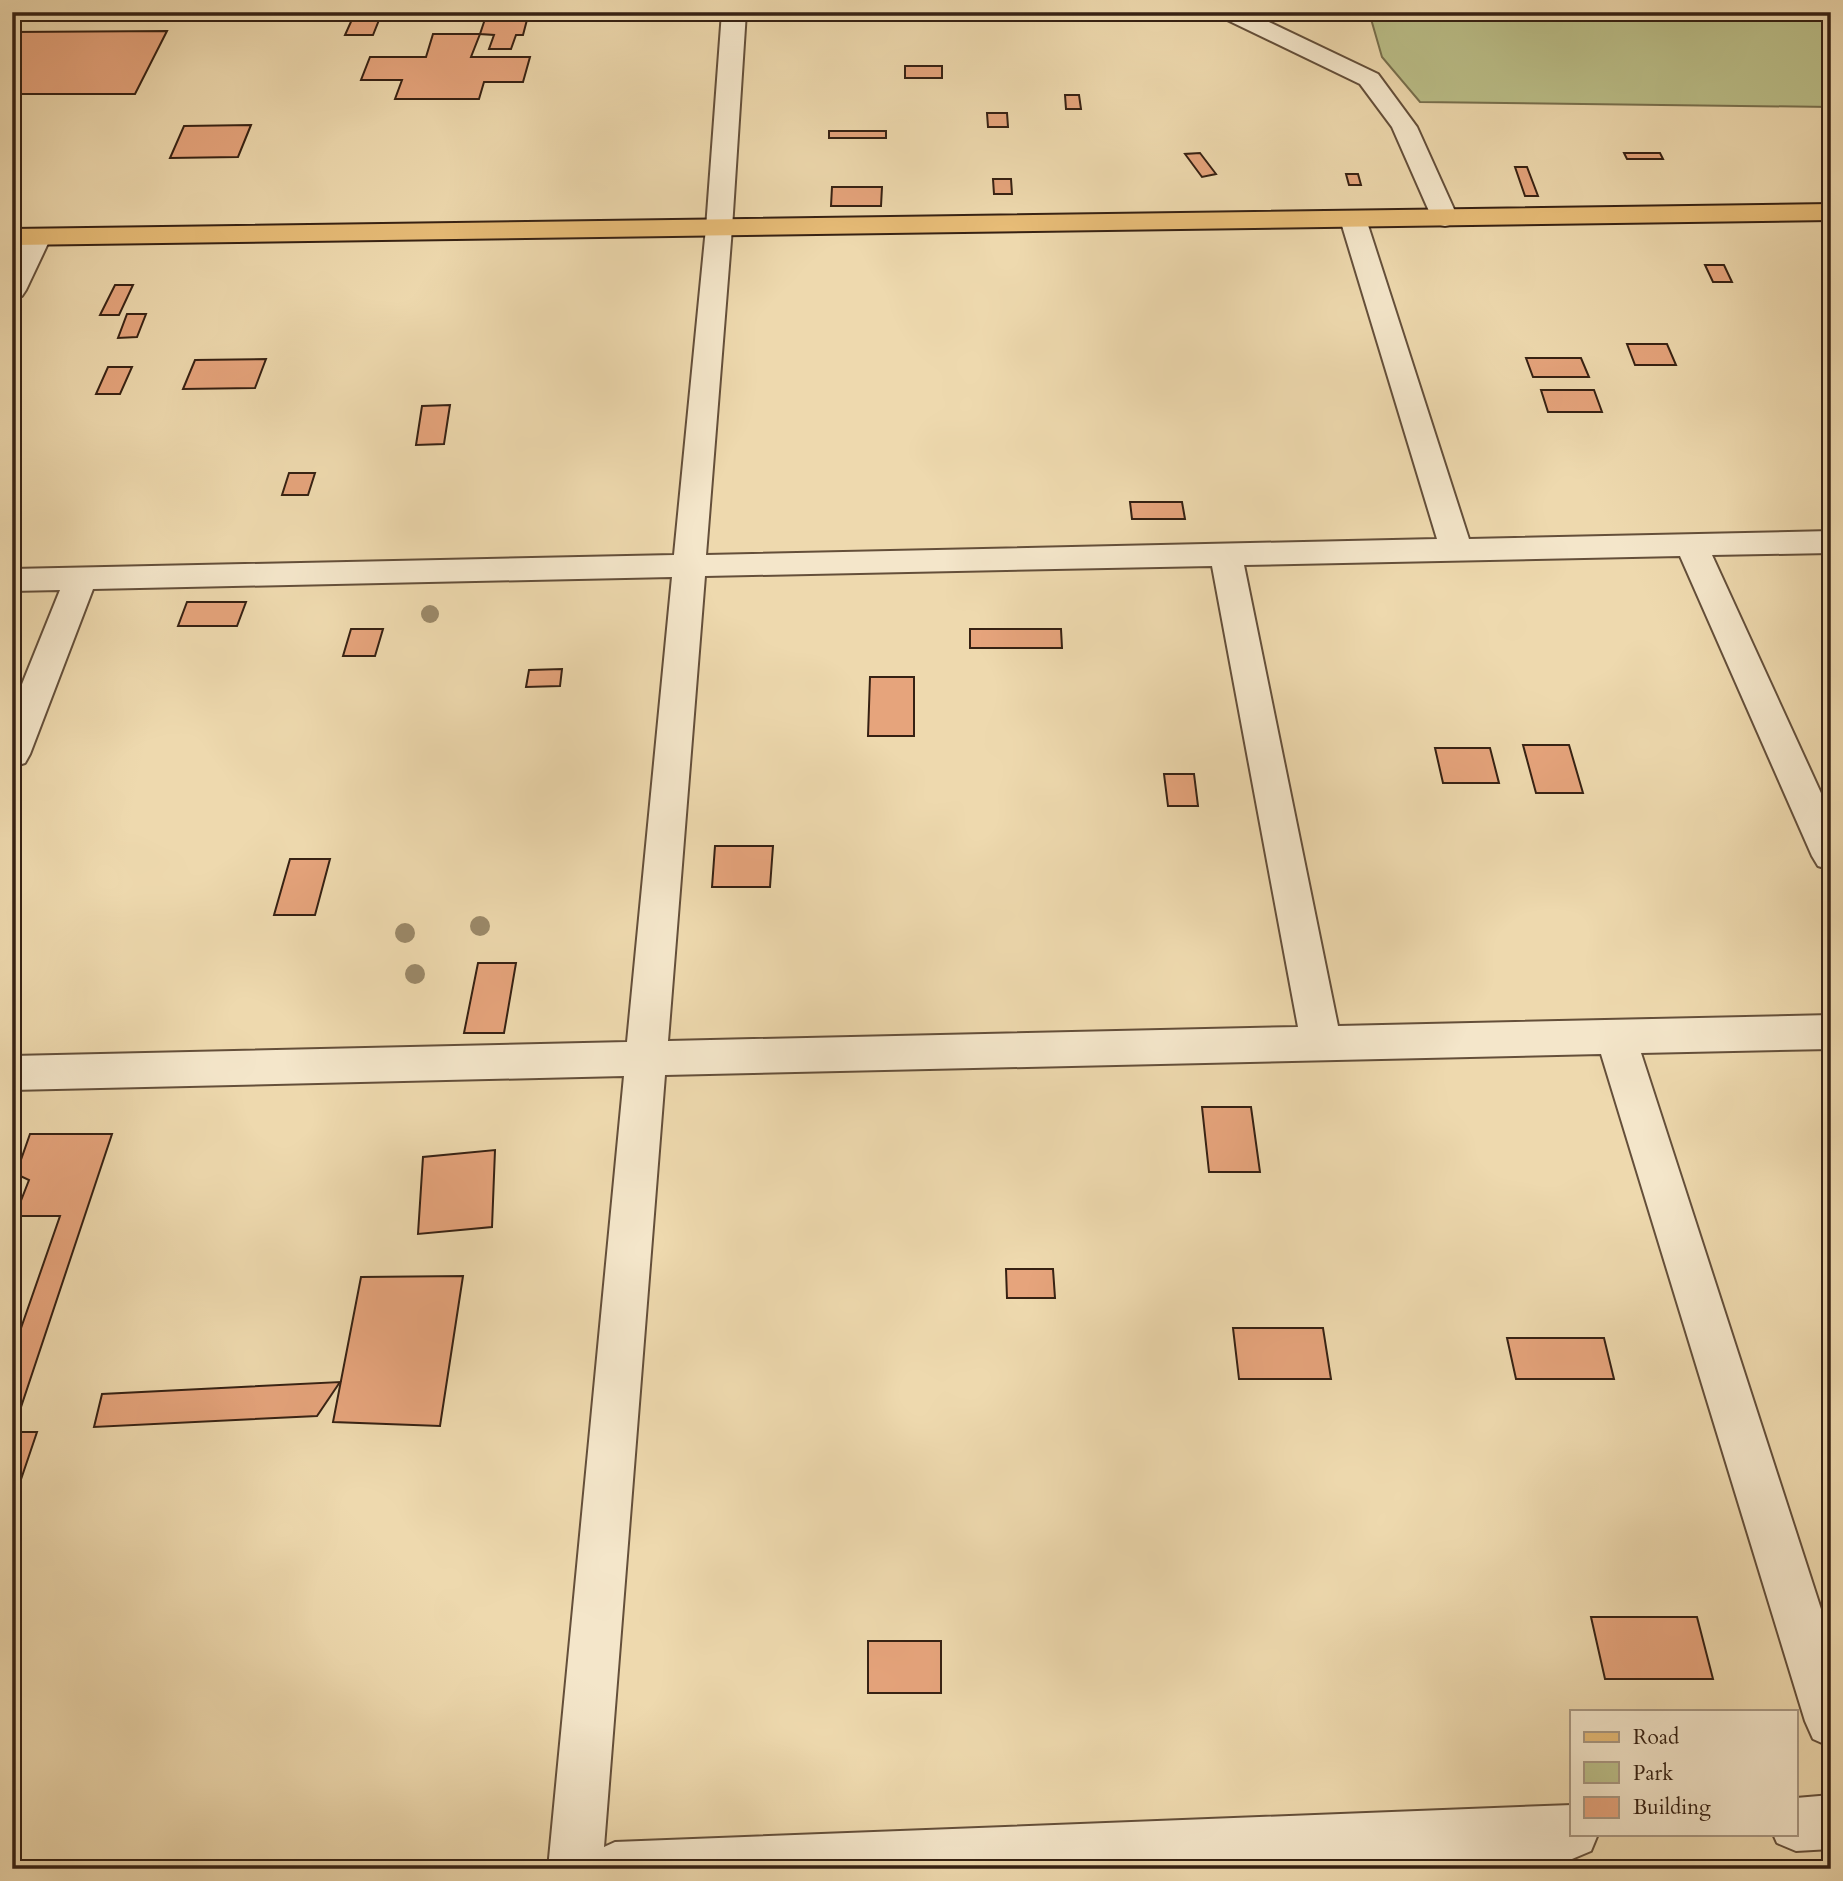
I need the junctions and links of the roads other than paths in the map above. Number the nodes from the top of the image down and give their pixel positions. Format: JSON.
{"nodes":[{"id":1,"x":734,"y":12,"type":"edge"},
{"id":2,"x":1229,"y":12,"type":"edge"},
{"id":3,"x":1831,"y":212,"type":"edge"},
{"id":4,"x":1445,"y":218,"type":"junction"},
{"id":5,"x":1353,"y":219,"type":"junction"},
{"id":6,"x":719,"y":228,"type":"junction"},
{"id":7,"x":25,"y":237,"type":"edge"},
{"id":8,"x":12,"y":290,"type":"edge"},
{"id":9,"x":1831,"y":542,"type":"edge"},
{"id":10,"x":1691,"y":545,"type":"junction"},
{"id":11,"x":1457,"y":550,"type":"junction"},
{"id":12,"x":1226,"y":554,"type":"junction"},
{"id":13,"x":690,"y":566,"type":"junction"},
{"id":14,"x":81,"y":578,"type":"junction"},
{"id":15,"x":12,"y":580,"type":"edge"},
{"id":16,"x":12,"y":754,"type":"edge"},
{"id":17,"x":1831,"y":856,"type":"edge"},
{"id":18,"x":1831,"y":1032,"type":"edge"},
{"id":19,"x":1616,"y":1037,"type":"junction"},
{"id":20,"x":1321,"y":1044,"type":"junction"},
{"id":21,"x":646,"y":1058,"type":"junction"},
{"id":22,"x":12,"y":1073,"type":"edge"},
{"id":23,"x":1831,"y":1721,"type":"edge"},
{"id":24,"x":1831,"y":1822,"type":"edge"},
{"id":25,"x":1798,"y":1824,"type":"edge"},
{"id":26,"x":1570,"y":1832,"type":"edge"},
{"id":27,"x":575,"y":1869,"type":"edge"},
{"id":28,"x":615,"y":1869,"type":"edge"}],
"edges":[{"from":1,"to":6,"type":"street"},
{"from":2,"to":4,"type":"street"},
{"from":3,"to":4,"type":"main road"},
{"from":4,"to":5,"type":"main road"},
{"from":5,"to":6,"type":"main road"},
{"from":5,"to":11,"type":"street"},
{"from":6,"to":7,"type":"main road"},
{"from":6,"to":13,"type":"street"},
{"from":7,"to":8,"type":"street"},
{"from":9,"to":10,"type":"street"},
{"from":10,"to":11,"type":"street"},
{"from":10,"to":17,"type":"street"},
{"from":11,"to":12,"type":"street"},
{"from":12,"to":13,"type":"street"},
{"from":12,"to":20,"type":"street"},
{"from":13,"to":14,"type":"street"},
{"from":13,"to":21,"type":"street"},
{"from":14,"to":15,"type":"street"},
{"from":14,"to":16,"type":"street"},
{"from":18,"to":19,"type":"street"},
{"from":19,"to":20,"type":"street"},
{"from":19,"to":23,"type":"street"},
{"from":20,"to":21,"type":"street"},
{"from":21,"to":22,"type":"street"},
{"from":21,"to":27,"type":"street"},
{"from":24,"to":25,"type":"street"},
{"from":26,"to":28,"type":"street"}]}
